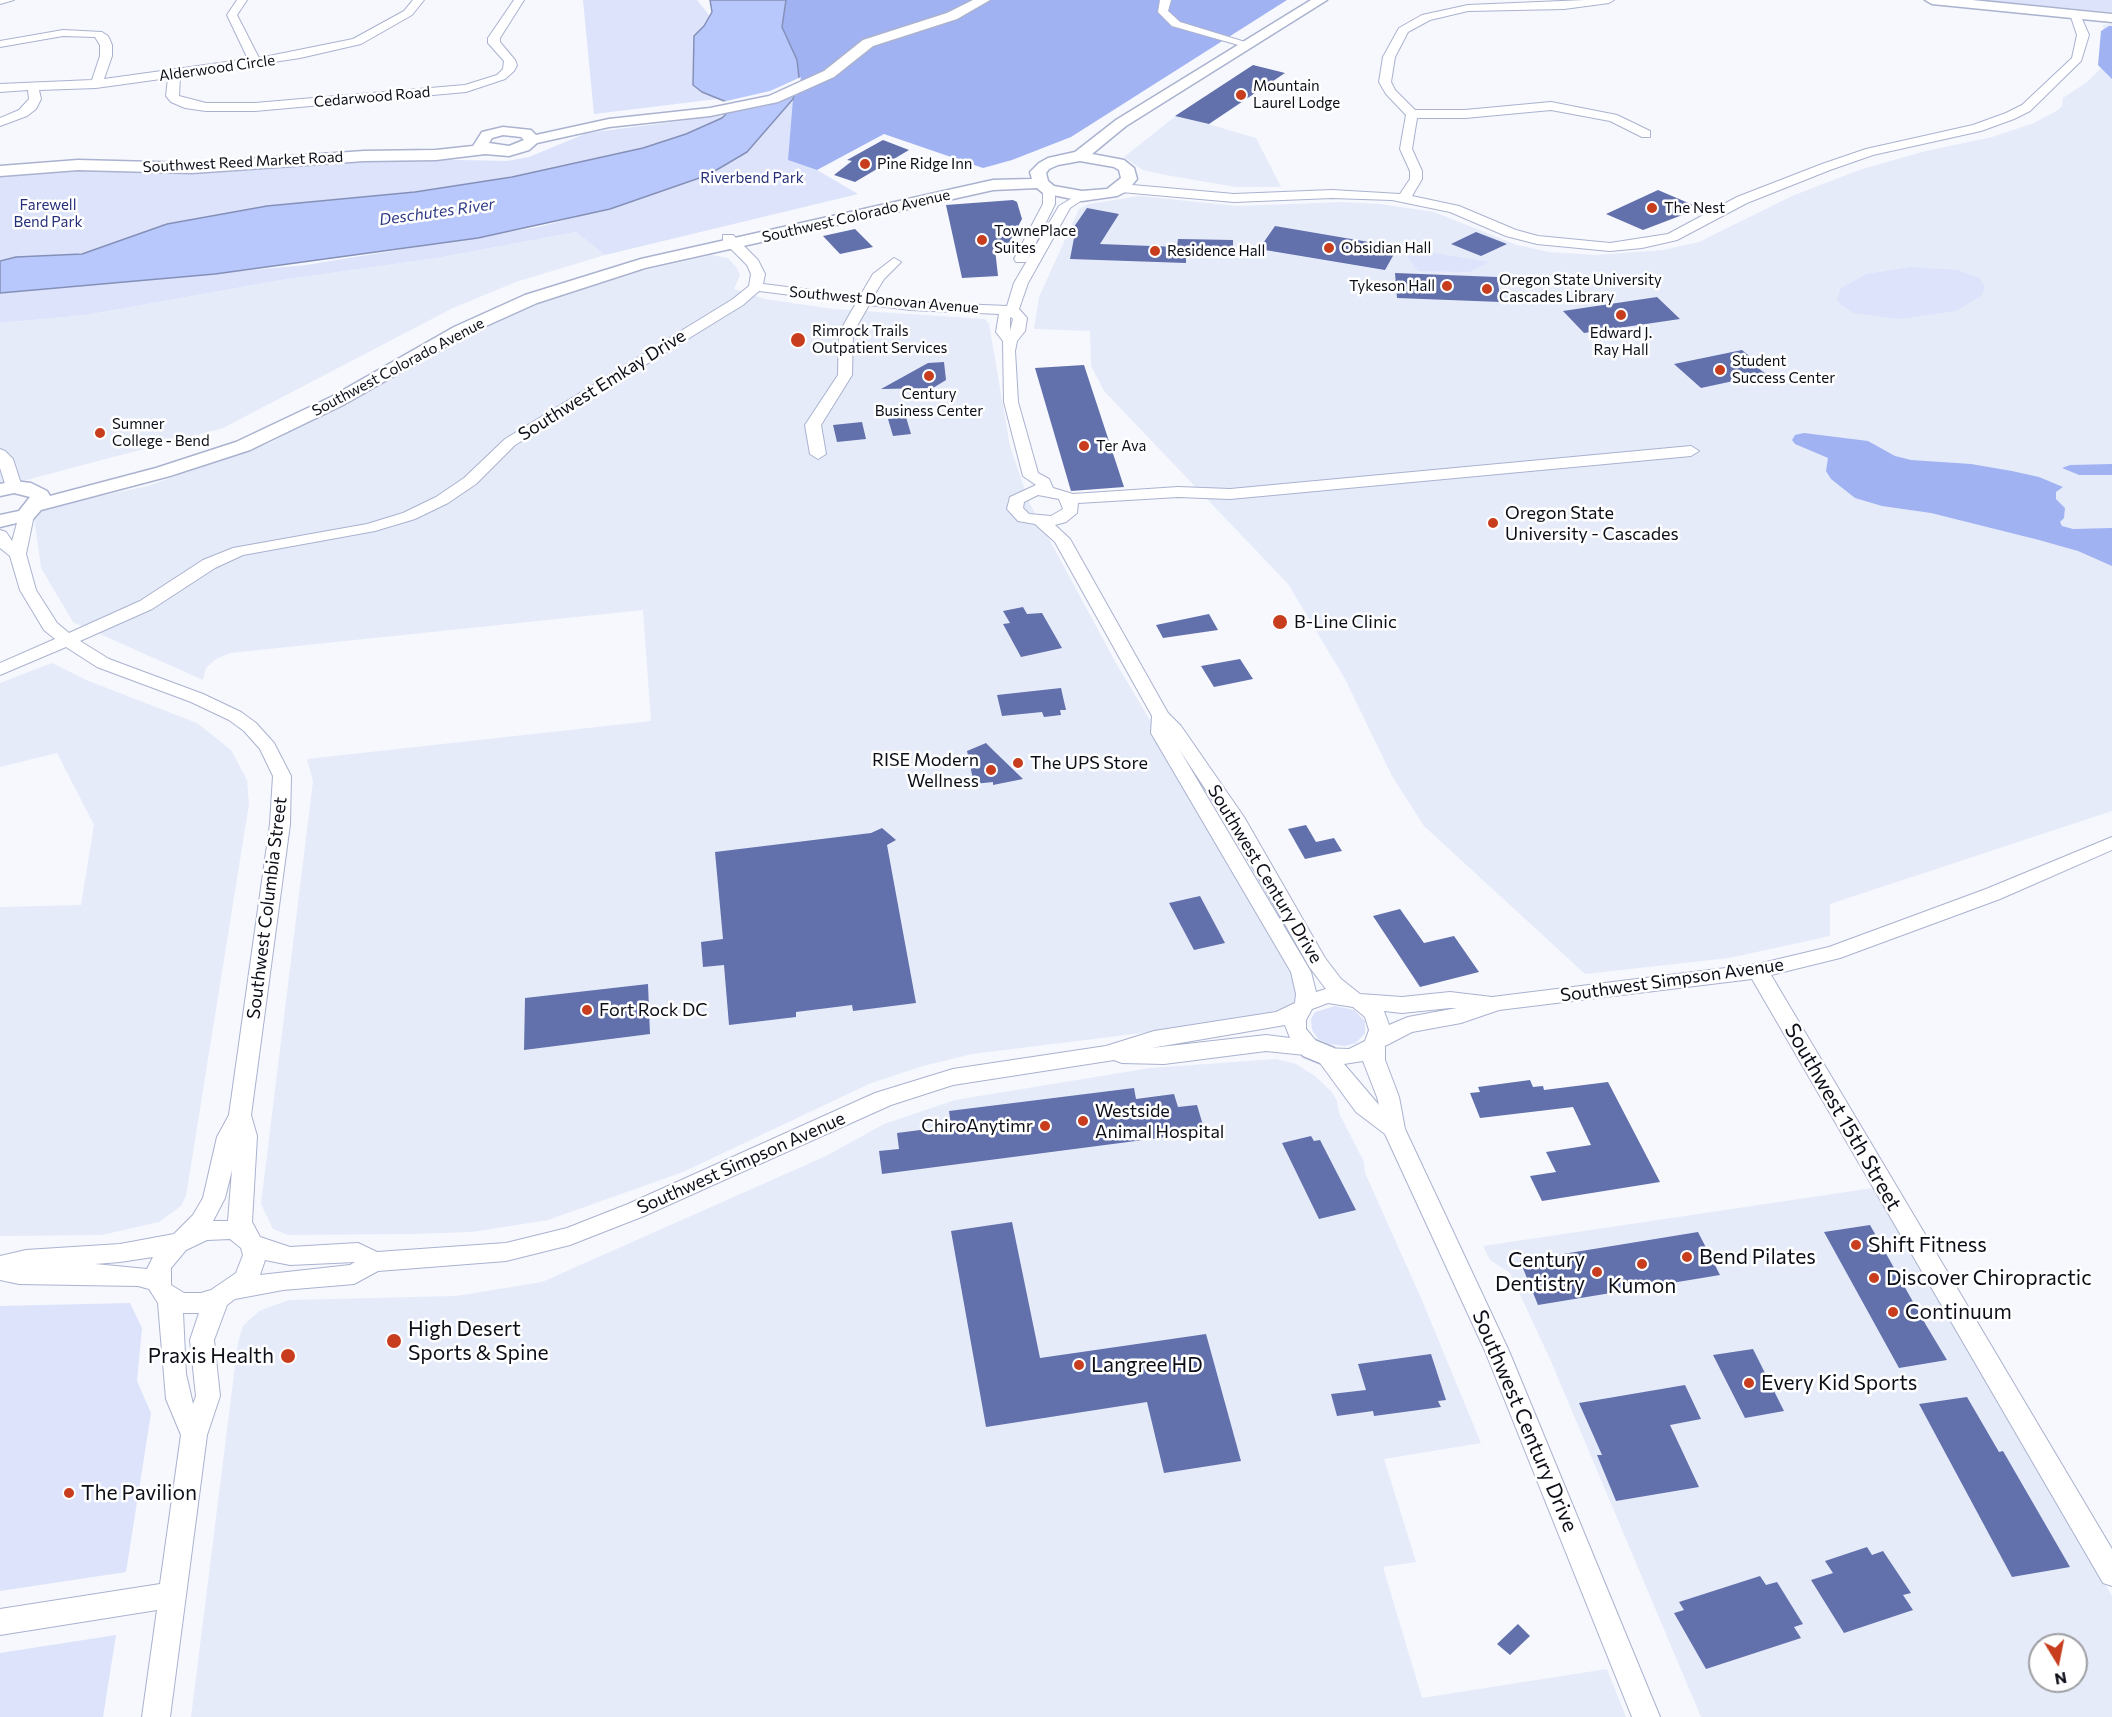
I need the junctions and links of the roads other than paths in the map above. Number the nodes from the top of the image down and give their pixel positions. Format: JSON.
{"nodes":[{"id":1,"x":9,"y":0,"type":"edge"},
{"id":2,"x":242,"y":0,"type":"edge"},
{"id":3,"x":419,"y":0,"type":"edge"},
{"id":4,"x":519,"y":0,"type":"edge"},
{"id":5,"x":973,"y":0,"type":"edge"},
{"id":6,"x":983,"y":0,"type":"edge"},
{"id":7,"x":1166,"y":0,"type":"edge"},
{"id":8,"x":1320,"y":0,"type":"edge"},
{"id":9,"x":1609,"y":0,"type":"edge"},
{"id":10,"x":1932,"y":0,"type":"edge"},
{"id":11,"x":0,"y":1,"type":"edge"},
{"id":12,"x":2075,"y":15,"type":"junction"},
{"id":13,"x":2112,"y":18,"type":"edge"},
{"id":14,"x":0,"y":44,"type":"edge"},
{"id":15,"x":1249,"y":45,"type":"junction"},
{"id":16,"x":843,"y":56,"type":"junction"},
{"id":17,"x":255,"y":62,"type":"junction"},
{"id":18,"x":1215,"y":66,"type":"junction"},
{"id":19,"x":174,"y":73,"type":"junction"},
{"id":20,"x":96,"y":84,"type":"junction"},
{"id":21,"x":33,"y":87,"type":"junction"},
{"id":22,"x":0,"y":88,"type":"edge"},
{"id":23,"x":1412,"y":114,"type":"junction"},
{"id":24,"x":0,"y":122,"type":"edge"},
{"id":25,"x":1646,"y":134,"type":"dead end"},
{"id":26,"x":483,"y":146,"type":"junction"},
{"id":27,"x":260,"y":147,"type":"dead end"},
{"id":28,"x":181,"y":152,"type":"dead end"},
{"id":29,"x":1080,"y":156,"type":"junction"},
{"id":30,"x":1110,"y":160,"type":"junction"},
{"id":31,"x":0,"y":165,"type":"edge"},
{"id":32,"x":0,"y":171,"type":"edge"},
{"id":33,"x":1125,"y":181,"type":"junction"},
{"id":34,"x":1043,"y":182,"type":"junction"},
{"id":35,"x":1082,"y":196,"type":"junction"},
{"id":36,"x":1404,"y":198,"type":"junction"},
{"id":37,"x":731,"y":241,"type":"junction"},
{"id":38,"x":894,"y":262,"type":"dead end"},
{"id":39,"x":1021,"y":283,"type":"junction"},
{"id":40,"x":756,"y":287,"type":"junction"},
{"id":41,"x":864,"y":301,"type":"junction"},
{"id":42,"x":1012,"y":310,"type":"junction"},
{"id":43,"x":1698,"y":452,"type":"dead end"},
{"id":44,"x":0,"y":454,"type":"edge"},
{"id":45,"x":818,"y":454,"type":"dead end"},
{"id":46,"x":1030,"y":484,"type":"junction"},
{"id":47,"x":7,"y":488,"type":"edge"},
{"id":48,"x":34,"y":504,"type":"junction"},
{"id":49,"x":1068,"y":508,"type":"junction"},
{"id":50,"x":0,"y":521,"type":"edge"},
{"id":51,"x":1041,"y":521,"type":"junction"},
{"id":52,"x":0,"y":535,"type":"edge"},
{"id":53,"x":1062,"y":539,"type":"junction"},
{"id":54,"x":18,"y":554,"type":"junction"},
{"id":55,"x":68,"y":641,"type":"junction"},
{"id":56,"x":0,"y":670,"type":"edge"},
{"id":57,"x":1161,"y":716,"type":"junction"},
{"id":58,"x":1219,"y":837,"type":"junction"},
{"id":59,"x":2112,"y":843,"type":"edge"},
{"id":60,"x":1273,"y":886,"type":"junction"},
{"id":61,"x":1758,"y":971,"type":"junction"},
{"id":62,"x":1356,"y":1000,"type":"junction"},
{"id":63,"x":1498,"y":1003,"type":"junction"},
{"id":64,"x":1302,"y":1007,"type":"junction"},
{"id":65,"x":1376,"y":1042,"type":"junction"},
{"id":66,"x":1318,"y":1052,"type":"junction"},
{"id":67,"x":1107,"y":1054,"type":"junction"},
{"id":68,"x":240,"y":1115,"type":"junction"},
{"id":69,"x":1394,"y":1129,"type":"junction"},
{"id":70,"x":182,"y":1240,"type":"junction"},
{"id":71,"x":248,"y":1240,"type":"junction"},
{"id":72,"x":374,"y":1262,"type":"junction"},
{"id":73,"x":0,"y":1268,"type":"edge"},
{"id":74,"x":164,"y":1290,"type":"junction"},
{"id":75,"x":225,"y":1294,"type":"junction"},
{"id":76,"x":194,"y":1435,"type":"junction"},
{"id":77,"x":2112,"y":1574,"type":"edge"},
{"id":78,"x":172,"y":1595,"type":"junction"},
{"id":79,"x":0,"y":1622,"type":"edge"},
{"id":80,"x":156,"y":1717,"type":"edge"},
{"id":81,"x":1646,"y":1717,"type":"edge"}],
"edges":[{"from":1,"to":11,"type":"street"},
{"from":2,"to":17,"type":"street"},
{"from":3,"to":17,"type":"street","name":"Alderwood Circle"},
{"from":4,"to":19,"type":"street","name":"Cedarwood Road"},
{"from":5,"to":16,"type":"main road","name":"Southwest Reed Market Road"},
{"from":6,"to":16,"type":"main road","name":"Southwest Reed Market Road"},
{"from":7,"to":15,"type":"street"},
{"from":8,"to":15,"type":"main road"},
{"from":9,"to":23,"type":"street"},
{"from":10,"to":12,"type":"main road"},
{"from":12,"to":13,"type":"main road"},
{"from":12,"to":36,"type":"street"},
{"from":14,"to":20,"type":"street"},
{"from":15,"to":18,"type":"main road"},
{"from":16,"to":26,"type":"main road","name":"Southwest Reed Market Road"},
{"from":17,"to":19,"type":"street","name":"Alderwood Circle"},
{"from":18,"to":29,"type":"main road"},
{"from":18,"to":30,"type":"main road"},
{"from":19,"to":20,"type":"street","name":"Alderwood Circle"},
{"from":20,"to":21,"type":"street","name":"Alderwood Circle"},
{"from":21,"to":22,"type":"street","name":"Alderwood Circle"},
{"from":21,"to":24,"type":"street"},
{"from":23,"to":25,"type":"street"},
{"from":23,"to":36,"type":"street"},
{"from":26,"to":27,"type":"main road","name":"Southwest Reed Market Road"},
{"from":26,"to":32,"type":"main road","name":"Southwest Reed Market Road"},
{"from":28,"to":31,"type":"main road","name":"Southwest Reed Market Road"},
{"from":29,"to":30,"type":"main road"},
{"from":29,"to":34,"type":"main road"},
{"from":30,"to":33,"type":"main road"},
{"from":33,"to":35,"type":"main road"},
{"from":33,"to":36,"type":"street"},
{"from":34,"to":35,"type":"main road"},
{"from":34,"to":37,"type":"main road","name":"Southwest Colorado Avenue"},
{"from":34,"to":39,"type":"street"},
{"from":35,"to":39,"type":"street"},
{"from":37,"to":40,"type":"street"},
{"from":37,"to":48,"type":"main road","name":"Southwest Colorado Avenue"},
{"from":38,"to":41,"type":"street"},
{"from":39,"to":42,"type":"street"},
{"from":40,"to":41,"type":"street","name":"Southwest Donovan Avenue"},
{"from":40,"to":55,"type":"street","name":"Southwest Emkay Drive"},
{"from":41,"to":42,"type":"street","name":"Southwest Donovan Avenue"},
{"from":41,"to":45,"type":"street"},
{"from":42,"to":46,"type":"street"},
{"from":43,"to":49,"type":"street"},
{"from":44,"to":47,"type":"street"},
{"from":46,"to":49,"type":"street"},
{"from":46,"to":51,"type":"street","name":"Southwest Century Drive"},
{"from":47,"to":48,"type":"main road"},
{"from":48,"to":50,"type":"main road","name":"Southwest Colorado Avenue"},
{"from":48,"to":54,"type":"street","name":"Southwest Columbia Street"},
{"from":49,"to":51,"type":"street"},
{"from":49,"to":53,"type":"street"},
{"from":51,"to":53,"type":"street","name":"Southwest Century Drive"},
{"from":52,"to":54,"type":"street","name":"Southwest Columbia Street"},
{"from":53,"to":57,"type":"street","name":"Southwest Century Drive"},
{"from":54,"to":55,"type":"street","name":"Southwest Columbia Street"},
{"from":55,"to":56,"type":"street","name":"Southwest Emkay Drive"},
{"from":55,"to":68,"type":"street","name":"Southwest Columbia Street"},
{"from":57,"to":58,"type":"street","name":"Southwest Century Drive"},
{"from":57,"to":60,"type":"street","name":"Southwest Century Drive"},
{"from":58,"to":60,"type":"street"},
{"from":58,"to":64,"type":"street","name":"Southwest Century Drive"},
{"from":59,"to":61,"type":"street","name":"Southwest Simpson Avenue"},
{"from":60,"to":62,"type":"street","name":"Southwest Century Drive"},
{"from":61,"to":63,"type":"street","name":"Southwest Simpson Avenue"},
{"from":61,"to":77,"type":"street","name":"Southwest 15th Street"},
{"from":62,"to":63,"type":"street","name":"Southwest Simpson Avenue"},
{"from":62,"to":64,"type":"street"},
{"from":62,"to":65,"type":"street"},
{"from":63,"to":65,"type":"street","name":"Southwest Simpson Avenue"},
{"from":64,"to":66,"type":"street"},
{"from":64,"to":67,"type":"street","name":"Southwest Simpson Avenue"},
{"from":65,"to":66,"type":"street"},
{"from":65,"to":69,"type":"street","name":"Southwest Century Drive"},
{"from":66,"to":67,"type":"street","name":"Southwest Simpson Avenue"},
{"from":66,"to":69,"type":"street","name":"Southwest Century Drive"},
{"from":67,"to":72,"type":"street","name":"Southwest Simpson Avenue"},
{"from":68,"to":70,"type":"street","name":"Southwest Columbia Street"},
{"from":68,"to":71,"type":"street","name":"Southwest Columbia Street"},
{"from":69,"to":81,"type":"street","name":"Southwest Century Drive"},
{"from":70,"to":71,"type":"street"},
{"from":70,"to":73,"type":"street"},
{"from":70,"to":74,"type":"street"},
{"from":71,"to":72,"type":"street","name":"Southwest Simpson Avenue"},
{"from":71,"to":75,"type":"street"},
{"from":72,"to":75,"type":"street","name":"Southwest Simpson Avenue"},
{"from":73,"to":74,"type":"street"},
{"from":74,"to":75,"type":"street"},
{"from":74,"to":76,"type":"street"},
{"from":75,"to":76,"type":"street"},
{"from":76,"to":78,"type":"street"},
{"from":78,"to":79,"type":"street"},
{"from":78,"to":80,"type":"street"}]}
